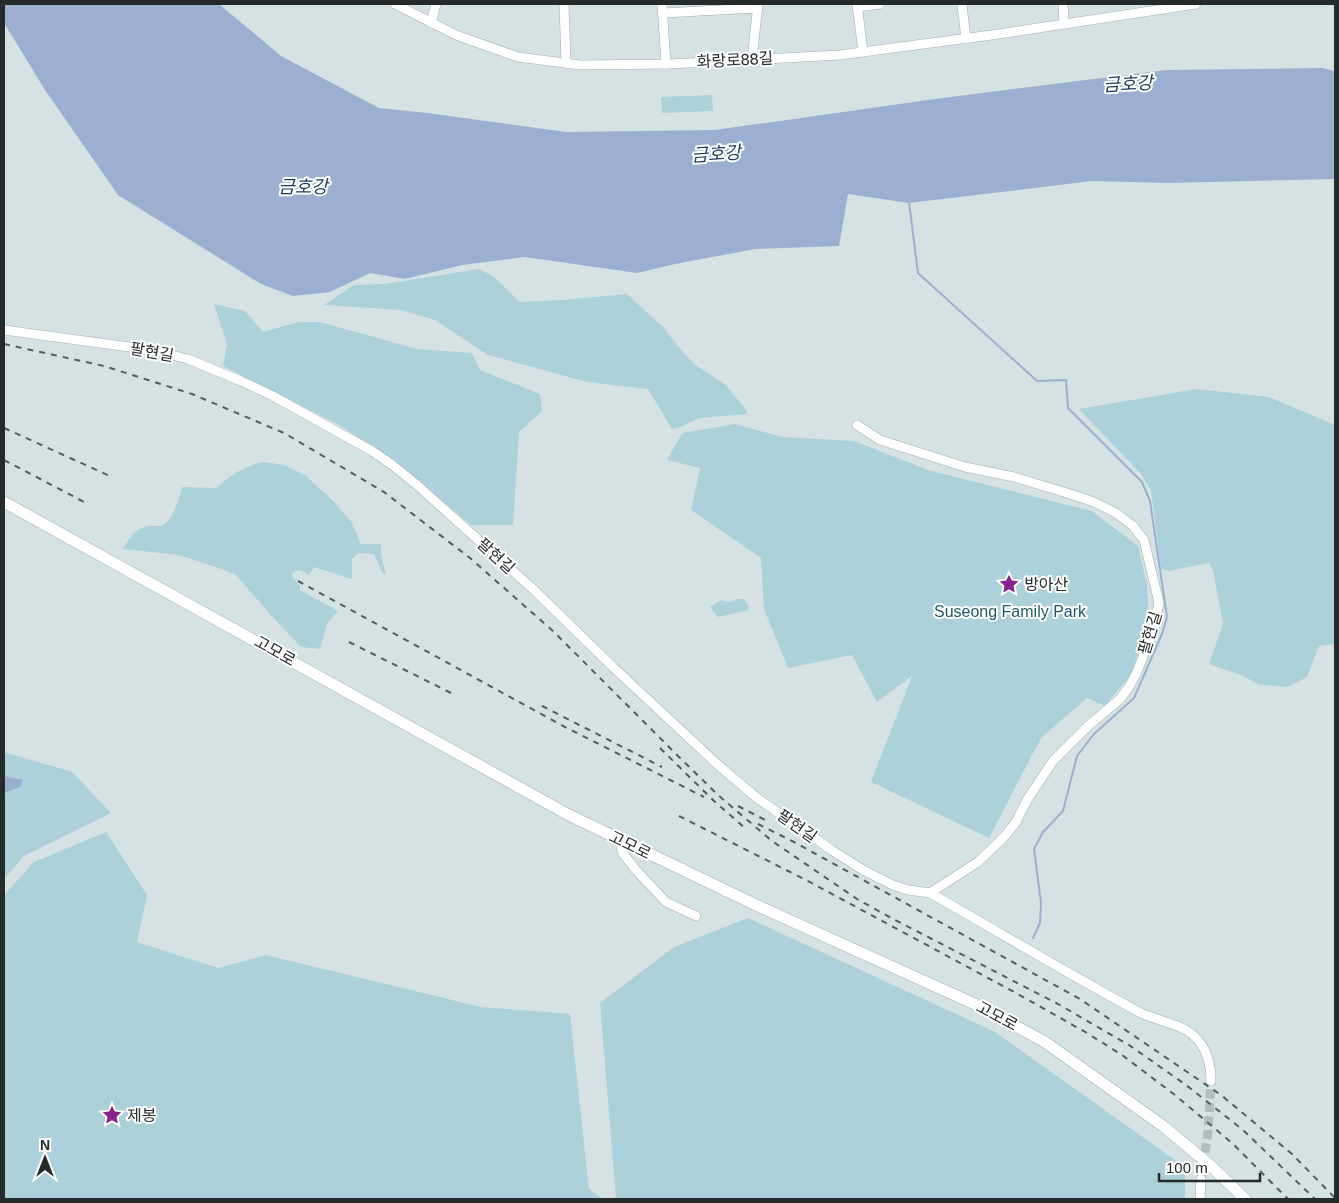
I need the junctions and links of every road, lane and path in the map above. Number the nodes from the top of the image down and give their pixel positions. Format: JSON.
{"nodes":[{"id":1,"x":395,"y":4,"type":"edge"},
{"id":2,"x":436,"y":4,"type":"edge"},
{"id":3,"x":564,"y":4,"type":"edge"},
{"id":4,"x":662,"y":4,"type":"edge"},
{"id":5,"x":880,"y":4,"type":"edge"},
{"id":6,"x":962,"y":4,"type":"edge"},
{"id":7,"x":1063,"y":4,"type":"edge"},
{"id":8,"x":1196,"y":4,"type":"edge"},
{"id":9,"x":857,"y":5,"type":"edge"},
{"id":10,"x":758,"y":6,"type":"edge"},
{"id":11,"x":663,"y":14,"type":"junction"},
{"id":12,"x":431,"y":23,"type":"junction"},
{"id":13,"x":1064,"y":24,"type":"junction"},
{"id":14,"x":966,"y":38,"type":"junction"},
{"id":15,"x":863,"y":52,"type":"junction"},
{"id":16,"x":752,"y":60,"type":"junction"},
{"id":17,"x":566,"y":63,"type":"junction"},
{"id":18,"x":666,"y":64,"type":"junction"},
{"id":19,"x":4,"y":330,"type":"edge"},
{"id":20,"x":857,"y":425,"type":"dead end"},
{"id":21,"x":4,"y":502,"type":"edge"},
{"id":22,"x":620,"y":840,"type":"junction"},
{"id":23,"x":930,"y":893,"type":"junction"},
{"id":24,"x":696,"y":916,"type":"dead end"},
{"id":25,"x":1211,"y":1081,"type":"tunnel mouth"},
{"id":26,"x":1201,"y":1179,"type":"tunnel mouth"},
{"id":27,"x":1200,"y":1199,"type":"edge"},
{"id":28,"x":1245,"y":1199,"type":"edge"}],
"edges":[{"from":1,"to":12,"type":"street","name":"화랑로88길"},
{"from":2,"to":12,"type":"street"},
{"from":3,"to":17,"type":"street"},
{"from":4,"to":11,"type":"street"},
{"from":5,"to":9,"type":"street"},
{"from":6,"to":14,"type":"street"},
{"from":7,"to":13,"type":"street"},
{"from":8,"to":13,"type":"street","name":"화랑로88길"},
{"from":9,"to":15,"type":"street"},
{"from":10,"to":11,"type":"street"},
{"from":10,"to":16,"type":"street"},
{"from":11,"to":18,"type":"street"},
{"from":12,"to":17,"type":"street","name":"화랑로88길"},
{"from":13,"to":14,"type":"street","name":"화랑로88길"},
{"from":14,"to":15,"type":"street","name":"화랑로88길"},
{"from":15,"to":16,"type":"street","name":"화랑로88길"},
{"from":16,"to":18,"type":"street","name":"화랑로88길"},
{"from":17,"to":18,"type":"street","name":"화랑로88길"},
{"from":19,"to":23,"type":"street","name":"팔현길"},
{"from":20,"to":23,"type":"street","name":"팔현길"},
{"from":21,"to":22,"type":"main road","name":"고모로"},
{"from":22,"to":24,"type":"street"},
{"from":22,"to":28,"type":"main road","name":"고모로"},
{"from":23,"to":25,"type":"street","name":"팔현길"},
{"from":26,"to":27,"type":"street"}]}
